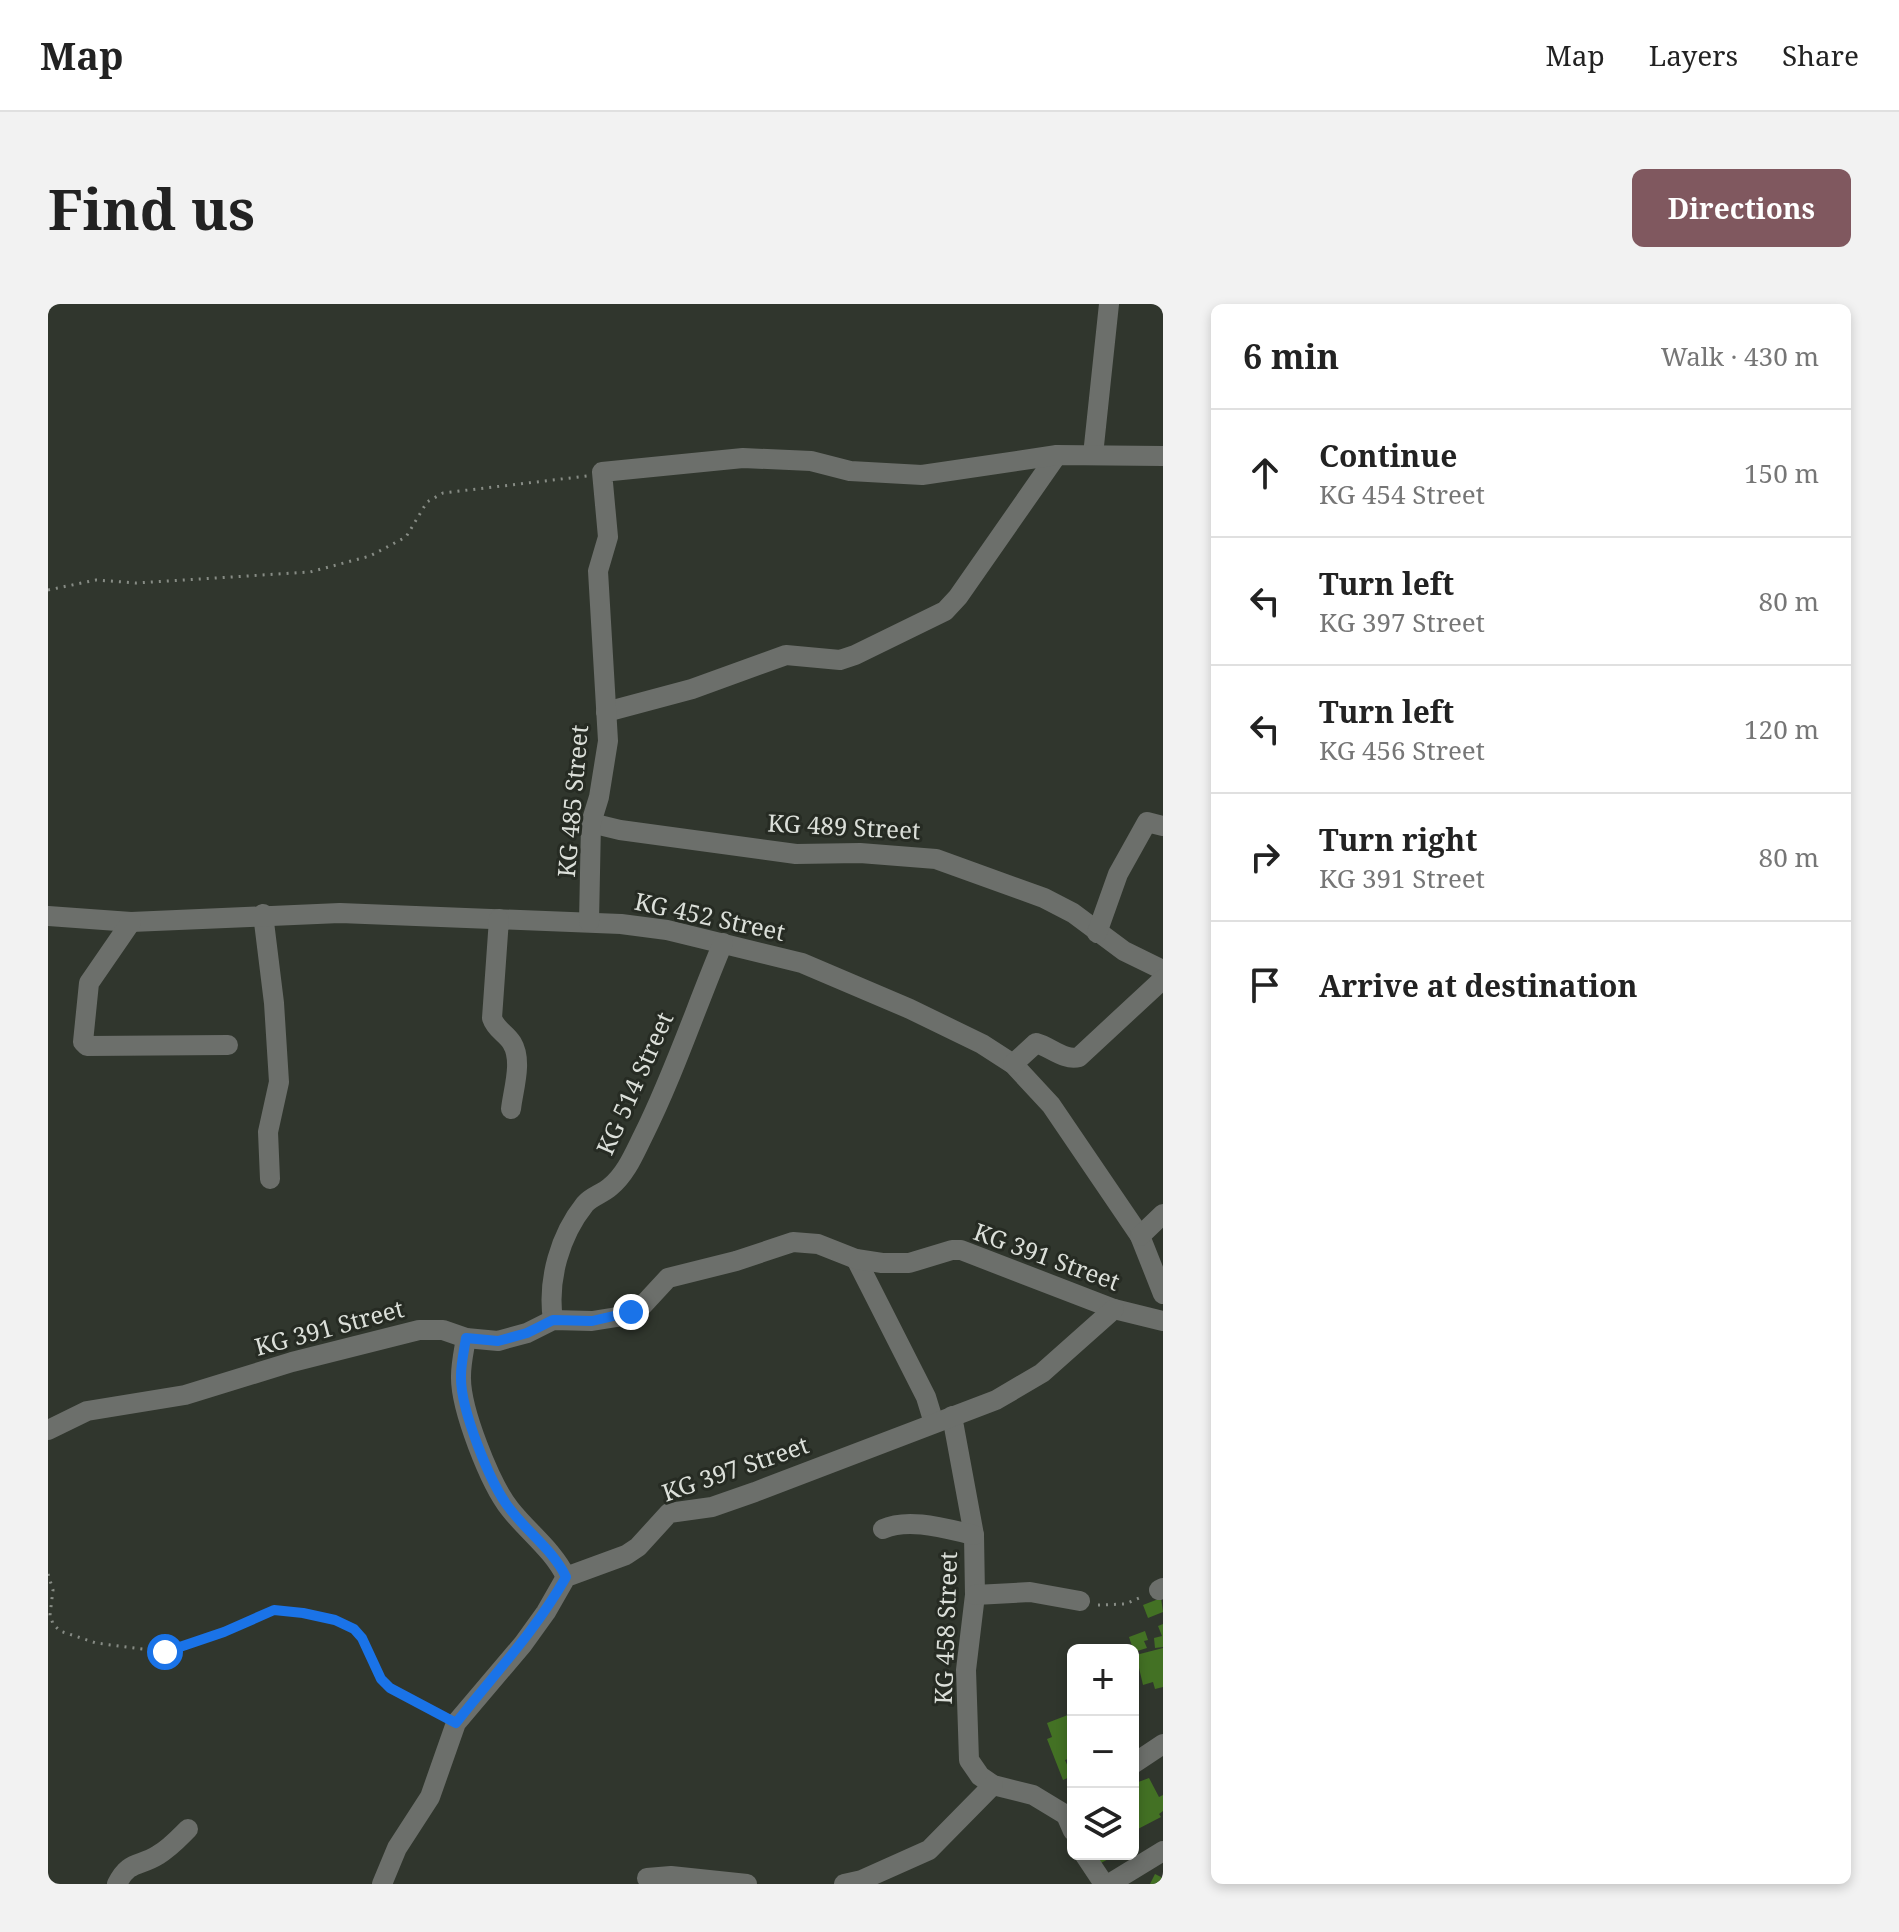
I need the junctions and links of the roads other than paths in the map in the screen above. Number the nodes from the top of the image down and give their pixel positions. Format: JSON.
{"nodes":[{"id":1,"x":1109,"y":304,"type":"edge"},
{"id":2,"x":1057,"y":455,"type":"junction"},
{"id":3,"x":1093,"y":455,"type":"junction"},
{"id":4,"x":1163,"y":456,"type":"edge"},
{"id":5,"x":606,"y":712,"type":"junction"},
{"id":6,"x":591,"y":823,"type":"junction"},
{"id":7,"x":1163,"y":826,"type":"edge"},
{"id":8,"x":263,"y":914,"type":"junction"},
{"id":9,"x":48,"y":916,"type":"edge"},
{"id":10,"x":499,"y":919,"type":"junction"},
{"id":11,"x":131,"y":922,"type":"junction"},
{"id":12,"x":589,"y":922,"type":"junction"},
{"id":13,"x":1097,"y":933,"type":"junction"},
{"id":14,"x":723,"y":943,"type":"junction"},
{"id":15,"x":1163,"y":970,"type":"edge"},
{"id":16,"x":1163,"y":979,"type":"edge"},
{"id":17,"x":228,"y":1045,"type":"dead end"},
{"id":18,"x":1013,"y":1064,"type":"junction"},
{"id":19,"x":511,"y":1109,"type":"dead end"},
{"id":20,"x":270,"y":1179,"type":"dead end"},
{"id":21,"x":1163,"y":1214,"type":"edge"},
{"id":22,"x":1140,"y":1236,"type":"junction"},
{"id":23,"x":856,"y":1259,"type":"junction"},
{"id":24,"x":1163,"y":1294,"type":"edge"},
{"id":25,"x":1114,"y":1309,"type":"junction"},
{"id":26,"x":553,"y":1320,"type":"junction"},
{"id":27,"x":1163,"y":1321,"type":"edge"},
{"id":28,"x":466,"y":1338,"type":"junction"},
{"id":29,"x":943,"y":1419,"type":"junction"},
{"id":30,"x":48,"y":1430,"type":"edge"},
{"id":31,"x":883,"y":1529,"type":"dead end"},
{"id":32,"x":974,"y":1535,"type":"junction"},
{"id":33,"x":566,"y":1577,"type":"junction"},
{"id":34,"x":975,"y":1595,"type":"junction"},
{"id":35,"x":1080,"y":1601,"type":"road end"},
{"id":36,"x":1163,"y":1744,"type":"edge"},
{"id":37,"x":1139,"y":1760,"type":"edge"},
{"id":38,"x":993,"y":1785,"type":"junction"},
{"id":39,"x":1067,"y":1816,"type":"edge"},
{"id":40,"x":188,"y":1829,"type":"dead end"},
{"id":41,"x":1163,"y":1851,"type":"edge"},
{"id":42,"x":1088,"y":1860,"type":"edge"},
{"id":43,"x":647,"y":1878,"type":"dead end"},
{"id":44,"x":117,"y":1884,"type":"edge"},
{"id":45,"x":382,"y":1884,"type":"edge"},
{"id":46,"x":747,"y":1884,"type":"edge"},
{"id":47,"x":844,"y":1884,"type":"edge"},
{"id":48,"x":1106,"y":1884,"type":"edge"}],
"edges":[{"from":1,"to":3,"type":"street"},
{"from":2,"to":3,"type":"street"},
{"from":2,"to":5,"type":"street"},
{"from":2,"to":5,"type":"street","name":"KG 485 Street"},
{"from":3,"to":4,"type":"street"},
{"from":5,"to":6,"type":"street","name":"KG 485 Street"},
{"from":6,"to":12,"type":"street","name":"KG 485 Street"},
{"from":6,"to":13,"type":"street","name":"KG 489 Street"},
{"from":7,"to":13,"type":"street"},
{"from":8,"to":10,"type":"street","name":"KG 452 Street"},
{"from":8,"to":11,"type":"street","name":"KG 452 Street"},
{"from":8,"to":20,"type":"street"},
{"from":9,"to":11,"type":"street","name":"KG 452 Street"},
{"from":10,"to":12,"type":"street","name":"KG 452 Street"},
{"from":10,"to":19,"type":"street"},
{"from":11,"to":17,"type":"street"},
{"from":12,"to":14,"type":"street","name":"KG 452 Street"},
{"from":13,"to":15,"type":"street","name":"KG 489 Street"},
{"from":14,"to":18,"type":"street","name":"KG 452 Street"},
{"from":14,"to":26,"type":"street","name":"KG 514 Street"},
{"from":16,"to":18,"type":"street"},
{"from":18,"to":22,"type":"street","name":"KG 452 Street"},
{"from":21,"to":22,"type":"street"},
{"from":22,"to":24,"type":"street","name":"KG 452 Street"},
{"from":23,"to":25,"type":"street","name":"KG 391 Street"},
{"from":23,"to":26,"type":"street","name":"KG 391 Street"},
{"from":23,"to":29,"type":"street","name":"KG 458 Street"},
{"from":25,"to":27,"type":"street","name":"KG 391 Street"},
{"from":25,"to":29,"type":"street","name":"KG 397 Street"},
{"from":26,"to":28,"type":"street","name":"KG 391 Street"},
{"from":28,"to":30,"type":"street","name":"KG 391 Street"},
{"from":28,"to":33,"type":"street"},
{"from":29,"to":32,"type":"street","name":"KG 458 Street"},
{"from":29,"to":33,"type":"street","name":"KG 397 Street"},
{"from":31,"to":32,"type":"street"},
{"from":32,"to":34,"type":"street","name":"KG 458 Street"},
{"from":33,"to":45,"type":"street"},
{"from":34,"to":35,"type":"street"},
{"from":34,"to":38,"type":"street","name":"KG 458 Street"},
{"from":36,"to":37,"type":"street"},
{"from":38,"to":39,"type":"street"},
{"from":38,"to":47,"type":"street"},
{"from":40,"to":44,"type":"street"},
{"from":41,"to":48,"type":"street"},
{"from":42,"to":48,"type":"street"},
{"from":43,"to":46,"type":"street"}]}
